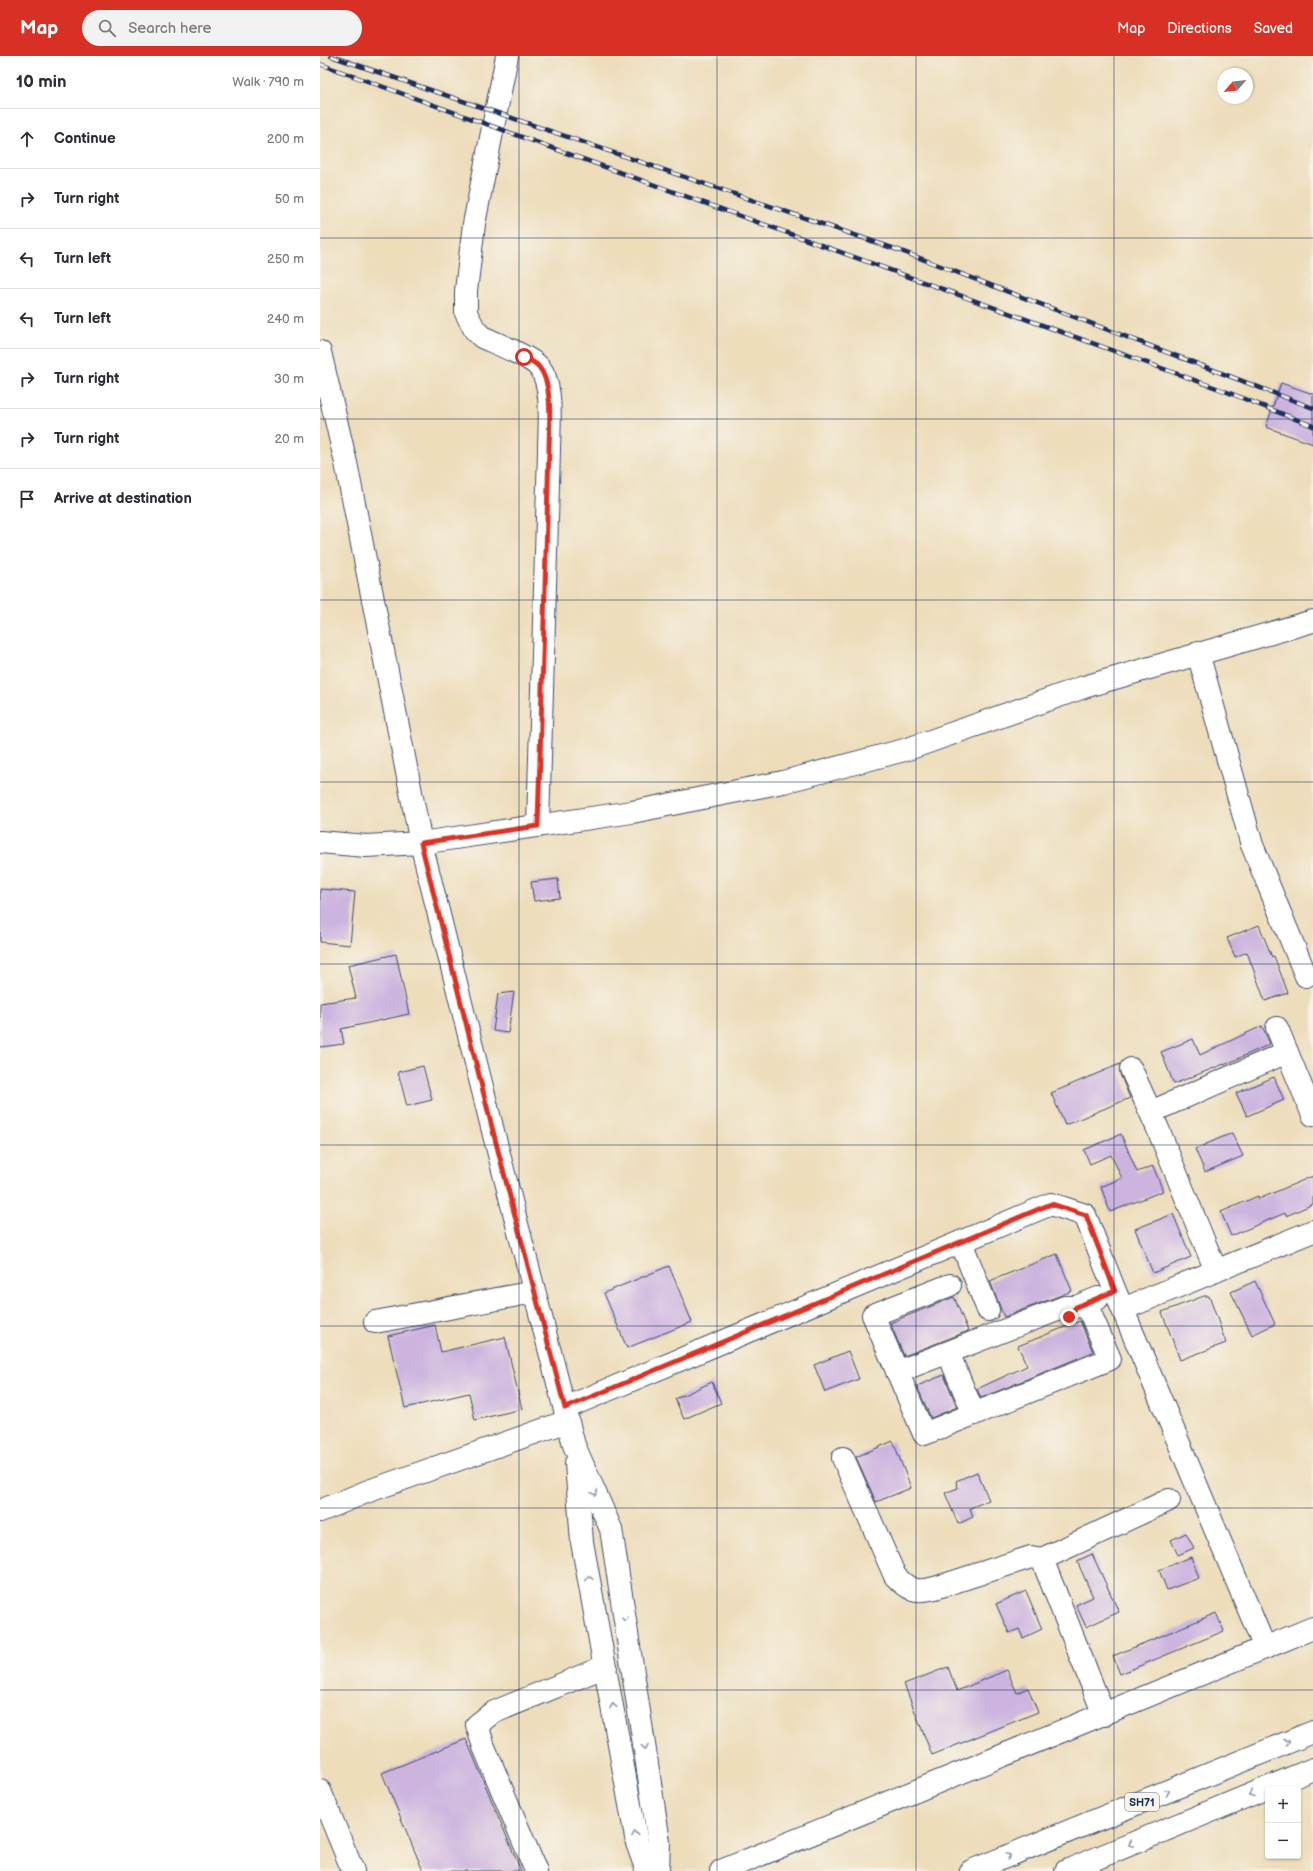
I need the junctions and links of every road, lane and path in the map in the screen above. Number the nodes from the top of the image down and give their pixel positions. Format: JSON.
{"nodes":[{"id":1,"x":507,"y":56,"type":"edge"},
{"id":2,"x":320,"y":352,"type":"edge"},
{"id":3,"x":1313,"y":621,"type":"edge"},
{"id":4,"x":1198,"y":654,"type":"junction"},
{"id":5,"x":538,"y":826,"type":"junction"},
{"id":6,"x":320,"y":842,"type":"edge"},
{"id":7,"x":421,"y":843,"type":"junction"},
{"id":8,"x":1306,"y":976,"type":"dead end"},
{"id":9,"x":1277,"y":1028,"type":"dead end"},
{"id":10,"x":1287,"y":1052,"type":"junction"},
{"id":11,"x":1131,"y":1069,"type":"dead end"},
{"id":12,"x":1308,"y":1091,"type":"edge"},
{"id":13,"x":1151,"y":1112,"type":"junction"},
{"id":14,"x":1313,"y":1115,"type":"edge"},
{"id":15,"x":1313,"y":1231,"type":"edge"},
{"id":16,"x":961,"y":1242,"type":"junction"},
{"id":17,"x":1216,"y":1271,"type":"junction"},
{"id":18,"x":950,"y":1285,"type":"dead end"},
{"id":19,"x":534,"y":1292,"type":"junction"},
{"id":20,"x":1119,"y":1300,"type":"junction"},
{"id":21,"x":1081,"y":1305,"type":"junction"},
{"id":22,"x":988,"y":1310,"type":"dead end"},
{"id":23,"x":375,"y":1322,"type":"dead end"},
{"id":24,"x":952,"y":1362,"type":"junction"},
{"id":25,"x":900,"y":1377,"type":"junction"},
{"id":26,"x":974,"y":1414,"type":"junction"},
{"id":27,"x":566,"y":1415,"type":"junction"},
{"id":28,"x":574,"y":1445,"type":"junction"},
{"id":29,"x":843,"y":1458,"type":"dead end"},
{"id":30,"x":1169,"y":1500,"type":"dead end"},
{"id":31,"x":320,"y":1511,"type":"edge"},
{"id":32,"x":1042,"y":1559,"type":"junction"},
{"id":33,"x":1313,"y":1628,"type":"edge"},
{"id":34,"x":1265,"y":1648,"type":"junction"},
{"id":35,"x":606,"y":1666,"type":"junction"},
{"id":36,"x":1104,"y":1715,"type":"junction"},
{"id":37,"x":1313,"y":1732,"type":"edge"},
{"id":38,"x":1313,"y":1769,"type":"edge"},
{"id":39,"x":320,"y":1791,"type":"edge"},
{"id":40,"x":354,"y":1871,"type":"edge"},
{"id":41,"x":536,"y":1871,"type":"edge"},
{"id":42,"x":647,"y":1871,"type":"edge"},
{"id":43,"x":658,"y":1871,"type":"edge"},
{"id":44,"x":721,"y":1871,"type":"edge"},
{"id":45,"x":971,"y":1871,"type":"edge"},
{"id":46,"x":1066,"y":1871,"type":"edge"}],
"edges":[{"from":1,"to":5,"type":"street"},
{"from":2,"to":7,"type":"street"},
{"from":3,"to":4,"type":"street"},
{"from":4,"to":5,"type":"street"},
{"from":4,"to":8,"type":"street"},
{"from":5,"to":7,"type":"street"},
{"from":6,"to":7,"type":"street"},
{"from":7,"to":19,"type":"street"},
{"from":9,"to":10,"type":"street"},
{"from":10,"to":12,"type":"street"},
{"from":10,"to":13,"type":"street"},
{"from":11,"to":13,"type":"street"},
{"from":12,"to":14,"type":"street"},
{"from":13,"to":17,"type":"street"},
{"from":15,"to":17,"type":"street"},
{"from":16,"to":20,"type":"street"},
{"from":16,"to":22,"type":"street"},
{"from":16,"to":27,"type":"street"},
{"from":17,"to":20,"type":"street"},
{"from":18,"to":25,"type":"street"},
{"from":19,"to":23,"type":"street"},
{"from":19,"to":27,"type":"street"},
{"from":20,"to":21,"type":"street"},
{"from":20,"to":34,"type":"street"},
{"from":21,"to":24,"type":"street"},
{"from":21,"to":25,"type":"street"},
{"from":21,"to":26,"type":"street"},
{"from":24,"to":25,"type":"street"},
{"from":24,"to":26,"type":"street"},
{"from":25,"to":26,"type":"street"},
{"from":27,"to":28,"type":"street"},
{"from":27,"to":31,"type":"street"},
{"from":35,"to":28,"type":"street","one_way":true},
{"from":28,"to":43,"type":"street","one_way":true},
{"from":29,"to":32,"type":"street"},
{"from":30,"to":32,"type":"street"},
{"from":32,"to":36,"type":"street"},
{"from":33,"to":34,"type":"street"},
{"from":34,"to":36,"type":"street"},
{"from":35,"to":41,"type":"street"},
{"from":42,"to":35,"type":"street","one_way":true},
{"from":36,"to":44,"type":"street"},
{"from":45,"to":37,"type":"street","number":"SH71","one_way":true},
{"from":38,"to":46,"type":"street","one_way":true},
{"from":39,"to":40,"type":"street"}]}
